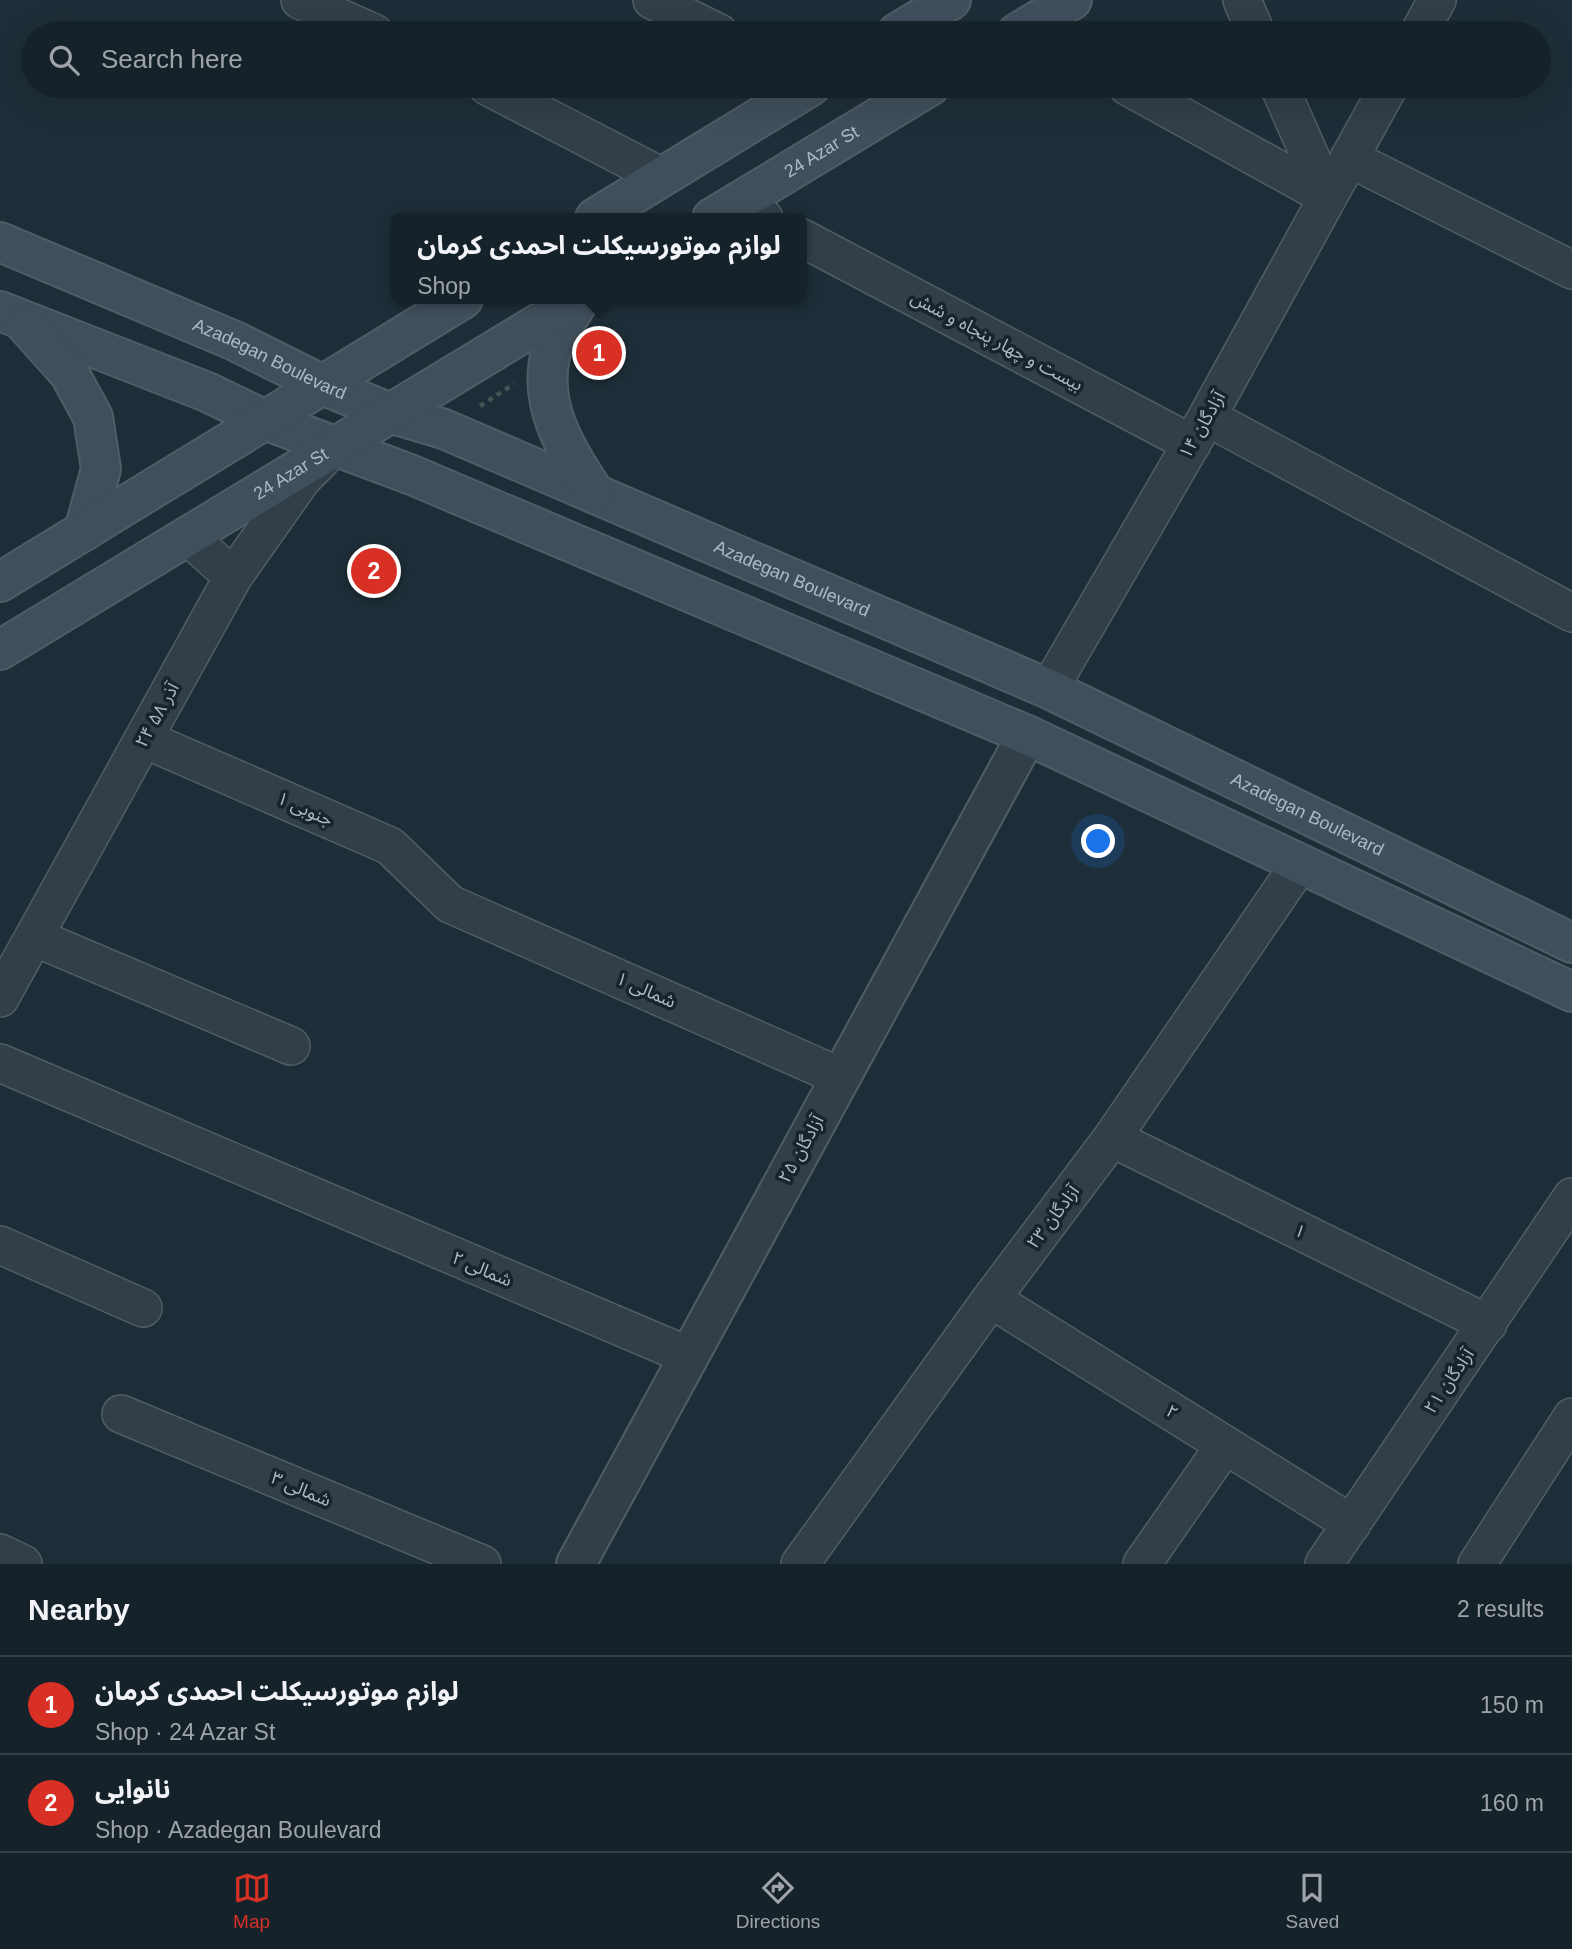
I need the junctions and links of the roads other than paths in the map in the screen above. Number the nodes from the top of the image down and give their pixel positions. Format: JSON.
{"nodes":[{"id":1,"x":300,"y":0,"type":"edge"},
{"id":2,"x":652,"y":0,"type":"edge"},
{"id":3,"x":951,"y":0,"type":"edge"},
{"id":4,"x":1072,"y":0,"type":"edge"},
{"id":5,"x":1242,"y":0,"type":"edge"},
{"id":6,"x":1437,"y":0,"type":"edge"},
{"id":7,"x":347,"y":21,"type":"edge"},
{"id":8,"x":695,"y":21,"type":"edge"},
{"id":9,"x":917,"y":21,"type":"edge"},
{"id":10,"x":1041,"y":21,"type":"edge"},
{"id":11,"x":1251,"y":21,"type":"edge"},
{"id":12,"x":1426,"y":21,"type":"edge"},
{"id":13,"x":510,"y":98,"type":"edge"},
{"id":14,"x":788,"y":98,"type":"edge"},
{"id":15,"x":910,"y":98,"type":"edge"},
{"id":16,"x":1149,"y":98,"type":"edge"},
{"id":17,"x":1284,"y":98,"type":"edge"},
{"id":18,"x":1382,"y":98,"type":"edge"},
{"id":19,"x":760,"y":117,"type":"junction"},
{"id":20,"x":1349,"y":158,"type":"junction"},
{"id":21,"x":793,"y":169,"type":"junction"},
{"id":22,"x":662,"y":177,"type":"junction"},
{"id":23,"x":1328,"y":197,"type":"junction"},
{"id":24,"x":603,"y":213,"type":"edge"},
{"id":25,"x":737,"y":213,"type":"edge"},
{"id":26,"x":807,"y":240,"type":"edge"},
{"id":27,"x":0,"y":243,"type":"edge"},
{"id":28,"x":1572,"y":270,"type":"edge"},
{"id":29,"x":455,"y":304,"type":"edge"},
{"id":30,"x":571,"y":304,"type":"edge"},
{"id":31,"x":576,"y":304,"type":"edge"},
{"id":32,"x":11,"y":316,"type":"edge"},
{"id":33,"x":323,"y":385,"type":"junction"},
{"id":34,"x":390,"y":414,"type":"junction"},
{"id":35,"x":265,"y":420,"type":"junction"},
{"id":36,"x":1199,"y":430,"type":"junction"},
{"id":37,"x":334,"y":447,"type":"junction"},
{"id":38,"x":595,"y":494,"type":"junction"},
{"id":39,"x":84,"y":531,"type":"junction"},
{"id":40,"x":188,"y":536,"type":"junction"},
{"id":41,"x":233,"y":577,"type":"junction"},
{"id":42,"x":0,"y":582,"type":"edge"},
{"id":43,"x":1572,"y":613,"type":"edge"},
{"id":44,"x":0,"y":650,"type":"edge"},
{"id":45,"x":1049,"y":690,"type":"junction"},
{"id":46,"x":1027,"y":735,"type":"junction"},
{"id":47,"x":144,"y":739,"type":"junction"},
{"id":48,"x":1299,"y":865,"type":"junction"},
{"id":49,"x":450,"y":904,"type":"joint"},
{"id":50,"x":34,"y":937,"type":"junction"},
{"id":51,"x":1572,"y":943,"type":"edge"},
{"id":52,"x":1572,"y":992,"type":"edge"},
{"id":53,"x":0,"y":998,"type":"edge"},
{"id":54,"x":290,"y":1046,"type":"dead end"},
{"id":55,"x":0,"y":1063,"type":"edge"},
{"id":56,"x":841,"y":1077,"type":"junction"},
{"id":57,"x":1112,"y":1138,"type":"junction"},
{"id":58,"x":1572,"y":1197,"type":"edge"},
{"id":59,"x":0,"y":1245,"type":"edge"},
{"id":60,"x":991,"y":1299,"type":"junction"},
{"id":61,"x":143,"y":1308,"type":"dead end"},
{"id":62,"x":1488,"y":1324,"type":"junction"},
{"id":63,"x":689,"y":1356,"type":"junction"},
{"id":64,"x":121,"y":1414,"type":"dead end"},
{"id":65,"x":1572,"y":1417,"type":"edge"},
{"id":66,"x":1225,"y":1445,"type":"junction"},
{"id":67,"x":1352,"y":1524,"type":"junction"},
{"id":68,"x":0,"y":1553,"type":"edge"},
{"id":69,"x":23,"y":1564,"type":"edge"},
{"id":70,"x":482,"y":1564,"type":"edge"},
{"id":71,"x":576,"y":1564,"type":"edge"},
{"id":72,"x":800,"y":1564,"type":"edge"},
{"id":73,"x":1142,"y":1564,"type":"edge"},
{"id":74,"x":1324,"y":1564,"type":"edge"},
{"id":75,"x":1477,"y":1564,"type":"edge"}],
"edges":[{"from":1,"to":7,"type":"street"},
{"from":2,"to":8,"type":"street"},
{"from":3,"to":9,"type":"main road"},
{"from":4,"to":10,"type":"main road"},
{"from":5,"to":11,"type":"street"},
{"from":6,"to":12,"type":"street"},
{"from":13,"to":22,"type":"street"},
{"from":14,"to":19,"type":"main road"},
{"from":15,"to":21,"type":"main road","name":"24 Azar St"},
{"from":16,"to":23,"type":"street"},
{"from":17,"to":23,"type":"street"},
{"from":18,"to":20,"type":"street","name":"آزادگان ۱۴"},
{"from":19,"to":21,"type":"main road"},
{"from":19,"to":22,"type":"main road"},
{"from":20,"to":23,"type":"street","name":"آزادگان ۱۴"},
{"from":20,"to":28,"type":"street"},
{"from":21,"to":25,"type":"main road","name":"24 Azar St"},
{"from":22,"to":24,"type":"main road"},
{"from":23,"to":36,"type":"street","name":"آزادگان ۱۴"},
{"from":26,"to":36,"type":"street","name":"بیست و چهار پنجاه و شش"},
{"from":27,"to":33,"type":"main road","name":"Azadegan Boulevard"},
{"from":29,"to":33,"type":"main road"},
{"from":30,"to":34,"type":"main road","name":"24 Azar St"},
{"from":31,"to":38,"type":"main road"},
{"from":32,"to":35,"type":"main road"},
{"from":32,"to":39,"type":"main road"},
{"from":33,"to":34,"type":"main road","name":"Azadegan Boulevard"},
{"from":33,"to":35,"type":"main road"},
{"from":34,"to":37,"type":"main road","name":"24 Azar St"},
{"from":34,"to":38,"type":"main road","name":"Azadegan Boulevard"},
{"from":35,"to":37,"type":"main road"},
{"from":35,"to":39,"type":"main road"},
{"from":36,"to":43,"type":"street","name":"بیست و چهار پنجاه و شش"},
{"from":36,"to":45,"type":"street","name":"آزادگان ۱۴"},
{"from":37,"to":40,"type":"main road","name":"24 Azar St"},
{"from":37,"to":41,"type":"street","name":"۲۴ آذر ۵۸"},
{"from":37,"to":46,"type":"main road"},
{"from":38,"to":45,"type":"main road","name":"Azadegan Boulevard"},
{"from":39,"to":42,"type":"main road"},
{"from":40,"to":41,"type":"street"},
{"from":40,"to":44,"type":"main road","name":"24 Azar St"},
{"from":41,"to":47,"type":"street","name":"۲۴ آذر ۵۸"},
{"from":45,"to":51,"type":"main road","name":"Azadegan Boulevard"},
{"from":46,"to":48,"type":"main road"},
{"from":46,"to":56,"type":"street","name":"آزادگان ۲۵"},
{"from":47,"to":49,"type":"street","name":"۱ جنوبی"},
{"from":47,"to":50,"type":"street","name":"۲۴ آذر ۵۸"},
{"from":48,"to":52,"type":"main road"},
{"from":48,"to":57,"type":"street","name":"آزادگان ۲۳"},
{"from":49,"to":56,"type":"street","name":"۱ شمالی"},
{"from":50,"to":53,"type":"street","name":"۲۴ آذر ۵۸"},
{"from":50,"to":54,"type":"street"},
{"from":55,"to":63,"type":"street","name":"۲ شمالی"},
{"from":56,"to":63,"type":"street","name":"آزادگان ۲۵"},
{"from":57,"to":60,"type":"street","name":"آزادگان ۲۳"},
{"from":57,"to":62,"type":"street","name":"۱"},
{"from":58,"to":62,"type":"street","name":"آزادگان ۲۱"},
{"from":59,"to":61,"type":"street"},
{"from":60,"to":66,"type":"street","name":"۲"},
{"from":60,"to":72,"type":"street","name":"آزادگان ۲۳"},
{"from":62,"to":67,"type":"street","name":"آزادگان ۲۱"},
{"from":63,"to":71,"type":"street","name":"آزادگان ۲۵"},
{"from":64,"to":70,"type":"street","name":"۳ شمالی"},
{"from":65,"to":75,"type":"street"},
{"from":66,"to":67,"type":"street","name":"۲"},
{"from":66,"to":73,"type":"street"},
{"from":67,"to":74,"type":"street","name":"آزادگان ۲۱"},
{"from":68,"to":69,"type":"street"}]}
